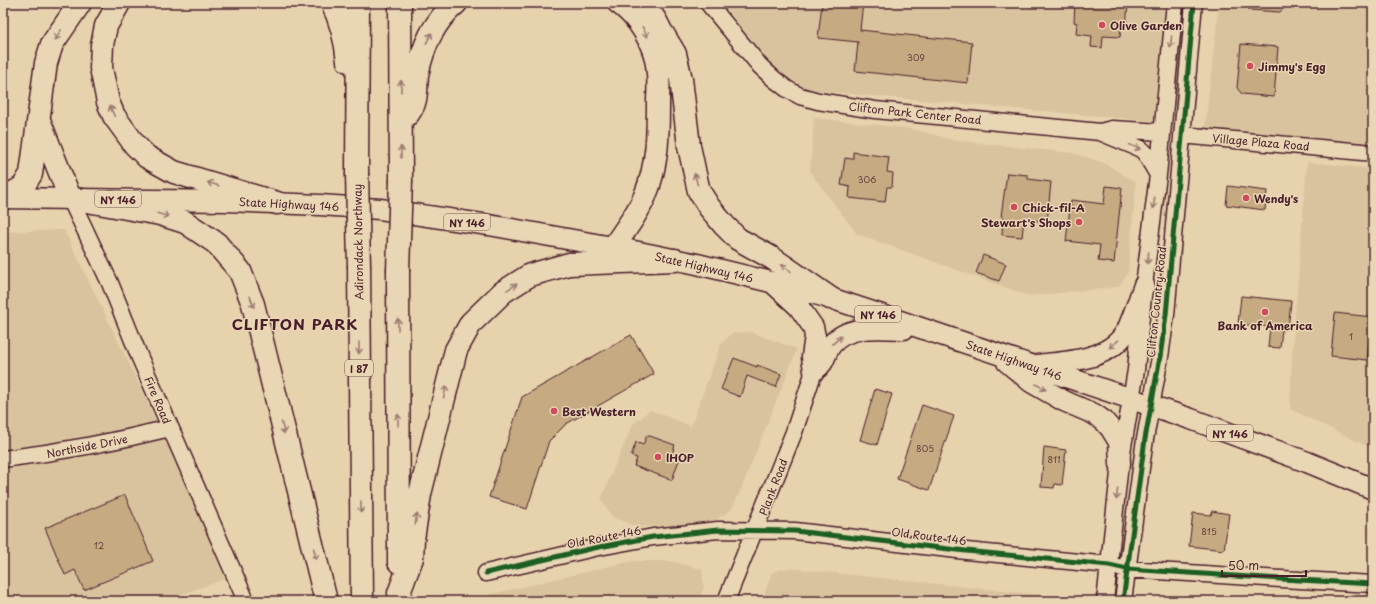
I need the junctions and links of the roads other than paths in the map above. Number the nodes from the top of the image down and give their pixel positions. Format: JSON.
{"nodes":[{"id":1,"x":80,"y":3,"type":"edge"},
{"id":2,"x":119,"y":3,"type":"edge"},
{"id":3,"x":332,"y":3,"type":"edge"},
{"id":4,"x":358,"y":3,"type":"edge"},
{"id":5,"x":400,"y":3,"type":"edge"},
{"id":6,"x":456,"y":3,"type":"edge"},
{"id":7,"x":619,"y":3,"type":"edge"},
{"id":8,"x":644,"y":3,"type":"edge"},
{"id":9,"x":708,"y":3,"type":"edge"},
{"id":10,"x":1175,"y":3,"type":"edge"},
{"id":11,"x":1194,"y":3,"type":"edge"},
{"id":12,"x":663,"y":34,"type":"junction"},
{"id":13,"x":39,"y":120,"type":"junction"},
{"id":14,"x":401,"y":125,"type":"junction"},
{"id":15,"x":1100,"y":132,"type":"junction"},
{"id":16,"x":1162,"y":132,"type":"junction"},
{"id":17,"x":1182,"y":135,"type":"junction"},
{"id":18,"x":357,"y":150,"type":"junction"},
{"id":19,"x":1373,"y":153,"type":"edge"},
{"id":20,"x":1158,"y":175,"type":"junction"},
{"id":21,"x":1177,"y":185,"type":"junction"},
{"id":22,"x":4,"y":198,"type":"edge"},
{"id":23,"x":70,"y":198,"type":"junction"},
{"id":24,"x":277,"y":203,"type":"junction"},
{"id":25,"x":621,"y":249,"type":"junction"},
{"id":26,"x":675,"y":260,"type":"junction"},
{"id":27,"x":771,"y":282,"type":"junction"},
{"id":28,"x":1144,"y":285,"type":"junction"},
{"id":29,"x":830,"y":298,"type":"junction"},
{"id":30,"x":926,"y":330,"type":"junction"},
{"id":31,"x":999,"y":355,"type":"junction"},
{"id":32,"x":1033,"y":366,"type":"junction"},
{"id":33,"x":814,"y":371,"type":"junction"},
{"id":34,"x":1131,"y":400,"type":"junction"},
{"id":35,"x":1151,"y":406,"type":"junction"},
{"id":36,"x":170,"y":428,"type":"junction"},
{"id":37,"x":3,"y":460,"type":"edge"},
{"id":38,"x":1120,"y":464,"type":"junction"},
{"id":39,"x":1373,"y":489,"type":"edge"},
{"id":40,"x":756,"y":530,"type":"junction"},
{"id":41,"x":1108,"y":565,"type":"junction"},
{"id":42,"x":1127,"y":569,"type":"junction"},
{"id":43,"x":486,"y":573,"type":"dead end"},
{"id":44,"x":1373,"y":584,"type":"edge"},
{"id":45,"x":399,"y":597,"type":"edge"},
{"id":46,"x":246,"y":601,"type":"edge"},
{"id":47,"x":326,"y":601,"type":"edge"},
{"id":48,"x":362,"y":601,"type":"edge"},
{"id":49,"x":726,"y":601,"type":"edge"},
{"id":50,"x":1105,"y":601,"type":"edge"},
{"id":51,"x":1123,"y":601,"type":"edge"}],
"edges":[{"from":1,"to":13,"type":"highway","one_way":true},
{"from":24,"to":2,"type":"highway","one_way":true},
{"from":3,"to":18,"type":"highway"},
{"from":4,"to":18,"type":"highway","name":"Adirondack Northway","number":"I 87"},
{"from":14,"to":5,"type":"highway","one_way":true},
{"from":14,"to":6,"type":"highway","one_way":true},
{"from":7,"to":25,"type":"highway","one_way":true},
{"from":8,"to":12,"type":"highway"},
{"from":9,"to":15,"type":"street","name":"Clifton Park Center Road"},
{"from":10,"to":16,"type":"street","name":"Clifton Country Road","one_way":true},
{"from":11,"to":17,"type":"street","name":"Clifton Country Road"},
{"from":12,"to":25,"type":"highway"},
{"from":29,"to":12,"type":"highway","one_way":true},
{"from":13,"to":22,"type":"highway"},
{"from":13,"to":23,"type":"highway"},
{"from":45,"to":14,"type":"highway","one_way":true,"bridge":true},
{"from":15,"to":16,"type":"street","name":"Clifton Park Center Road"},
{"from":15,"to":20,"type":"street","one_way":true},
{"from":16,"to":20,"type":"street","name":"Clifton Country Road"},
{"from":16,"to":21,"type":"street"},
{"from":17,"to":19,"type":"street","name":"Village Plaza Road"},
{"from":17,"to":21,"type":"street","name":"Clifton Country Road"},
{"from":18,"to":48,"type":"highway","name":"Adirondack Northway","number":"I 87","one_way":true,"bridge":true},
{"from":20,"to":28,"type":"street","name":"Clifton Country Road","one_way":true},
{"from":21,"to":35,"type":"street","name":"Clifton Country Road"},
{"from":22,"to":23,"type":"main road","name":"State Highway 146","number":"NY 146"},
{"from":23,"to":24,"type":"main road","name":"State Highway 146","number":"NY 146"},
{"from":23,"to":36,"type":"street","name":"Fire Road"},
{"from":23,"to":47,"type":"highway","one_way":true},
{"from":24,"to":25,"type":"main road","name":"State Highway 146","number":"NY 146"},
{"from":25,"to":26,"type":"main road","name":"State Highway 146","number":"NY 146"},
{"from":26,"to":27,"type":"main road","name":"State Highway 146","number":"NY 146"},
{"from":45,"to":26,"type":"highway","one_way":true},
{"from":27,"to":29,"type":"main road","name":"State Highway 146","number":"NY 146"},
{"from":27,"to":33,"type":"main road"},
{"from":28,"to":32,"type":"main road","one_way":true},
{"from":28,"to":34,"type":"street","name":"Clifton Country Road"},
{"from":29,"to":30,"type":"main road","name":"State Highway 146","number":"NY 146"},
{"from":30,"to":31,"type":"main road","name":"State Highway 146","number":"NY 146"},
{"from":33,"to":30,"type":"main road","one_way":true},
{"from":31,"to":32,"type":"main road","name":"State Highway 146","number":"NY 146"},
{"from":31,"to":38,"type":"main road","one_way":true},
{"from":32,"to":34,"type":"main road","name":"State Highway 146","number":"NY 146"},
{"from":33,"to":40,"type":"street","name":"Plank Road"},
{"from":34,"to":35,"type":"main road","name":"State Highway 146","number":"NY 146"},
{"from":34,"to":38,"type":"street","name":"Clifton Country Road"},
{"from":35,"to":39,"type":"main road","name":"State Highway 146","number":"NY 146"},
{"from":35,"to":42,"type":"street","name":"Clifton Country Road"},
{"from":36,"to":37,"type":"street","name":"Northside Drive"},
{"from":36,"to":46,"type":"street","name":"Fire Road"},
{"from":38,"to":41,"type":"street","name":"Clifton Country Road","one_way":true},
{"from":40,"to":41,"type":"street","name":"Old Route 146"},
{"from":40,"to":43,"type":"street","name":"Old Route 146"},
{"from":40,"to":49,"type":"street","name":"Plank Road"},
{"from":41,"to":42,"type":"street","name":"Old Route 146"},
{"from":41,"to":50,"type":"street","name":"Clifton Country Road"},
{"from":42,"to":44,"type":"street","name":"Old Route 146"},
{"from":42,"to":51,"type":"street","name":"Clifton Country Road"}]}
